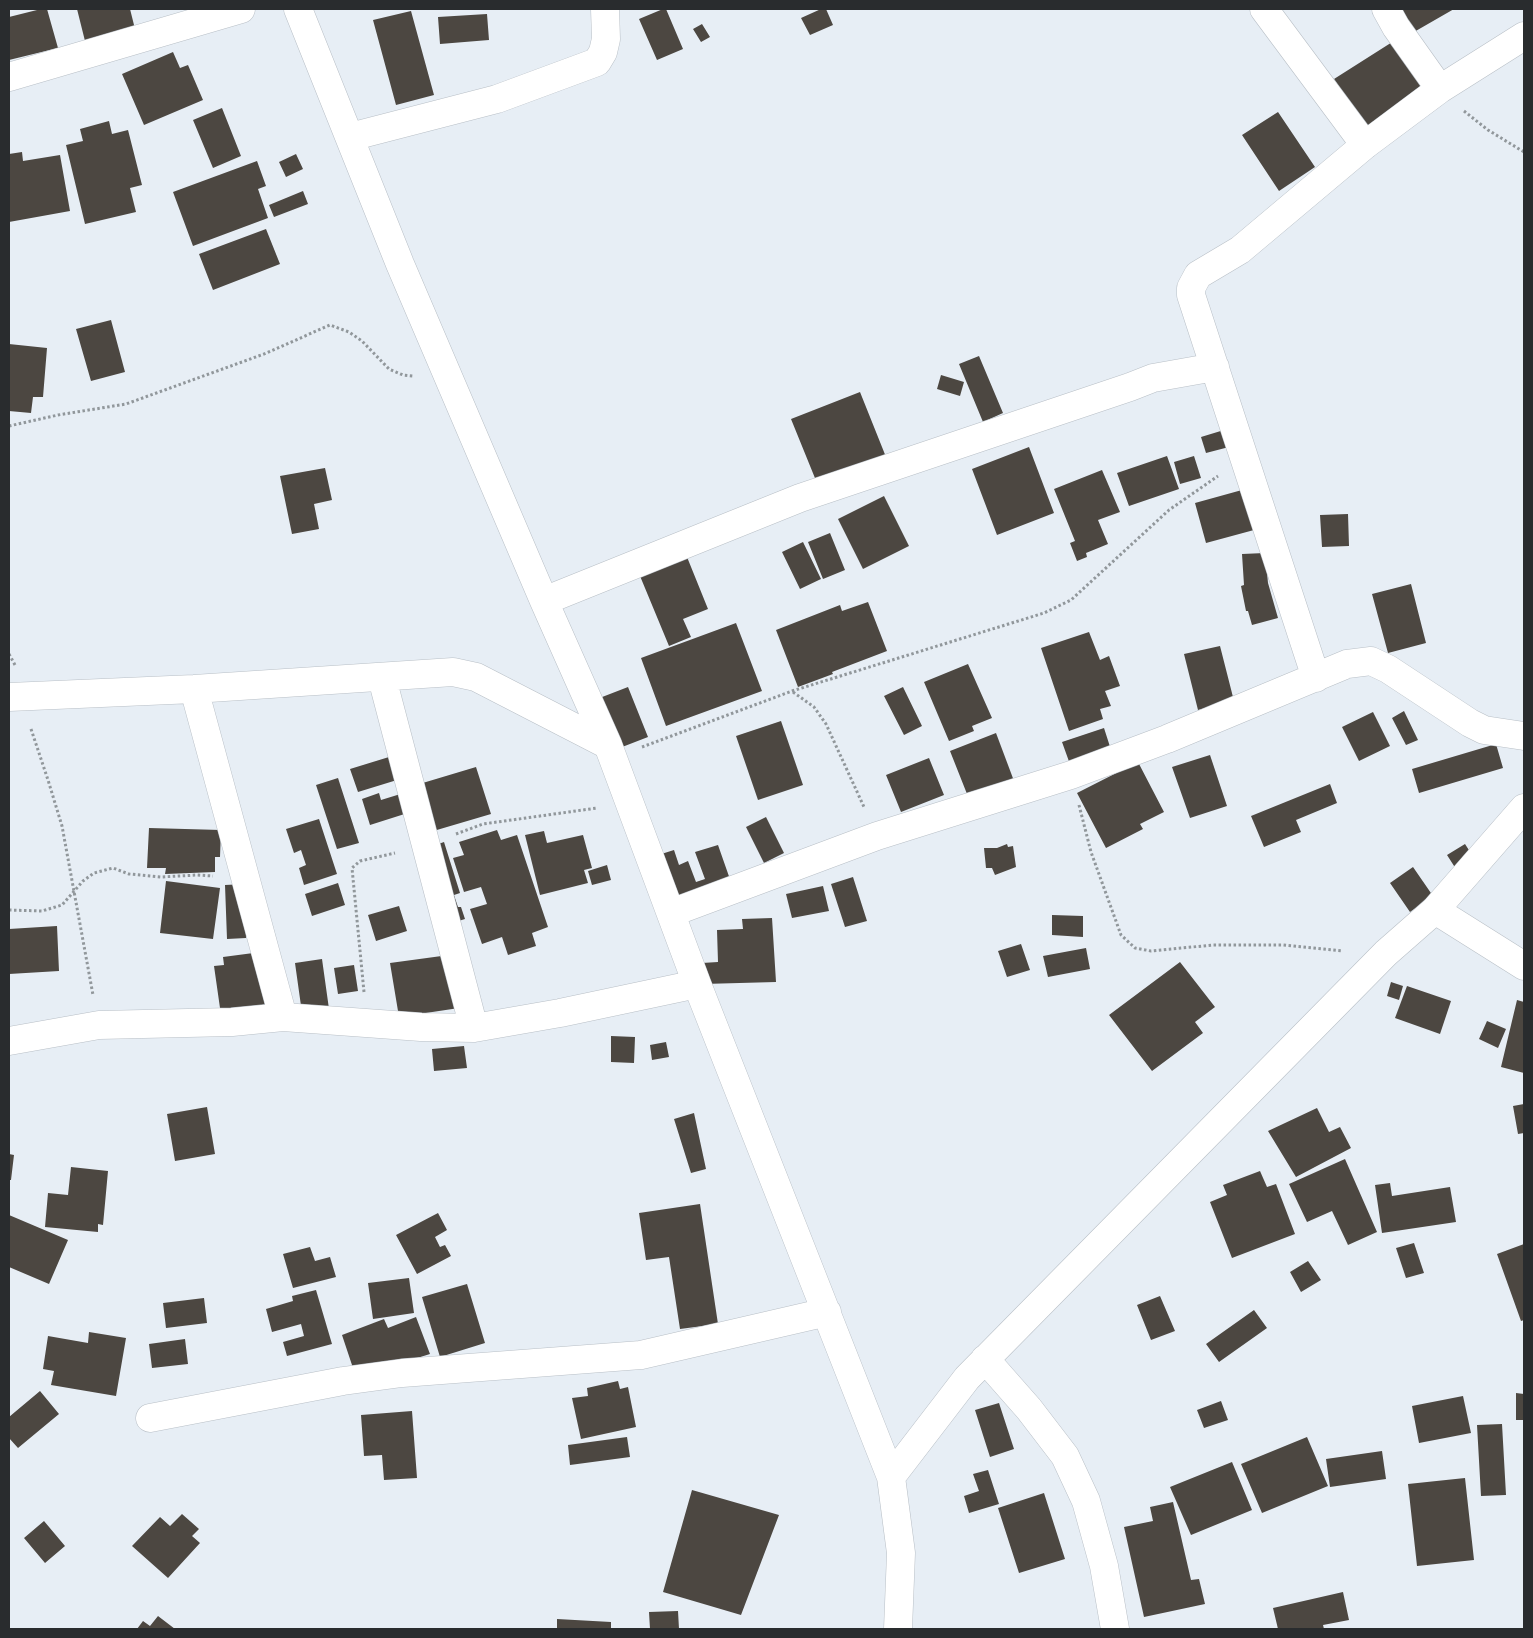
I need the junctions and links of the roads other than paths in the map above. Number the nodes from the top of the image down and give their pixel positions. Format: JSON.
{"nodes":[{"id":1,"x":241,"y":9,"type":"edge"},
{"id":2,"x":298,"y":9,"type":"edge"},
{"id":3,"x":605,"y":9,"type":"edge"},
{"id":4,"x":1264,"y":9,"type":"edge"},
{"id":5,"x":1386,"y":9,"type":"edge"},
{"id":6,"x":1524,"y":36,"type":"edge"},
{"id":7,"x":9,"y":77,"type":"edge"},
{"id":8,"x":1440,"y":89,"type":"junction"},
{"id":9,"x":350,"y":137,"type":"junction"},
{"id":10,"x":1365,"y":145,"type":"junction"},
{"id":11,"x":1216,"y":368,"type":"junction"},
{"id":12,"x":544,"y":601,"type":"junction"},
{"id":13,"x":382,"y":678,"type":"junction"},
{"id":14,"x":1316,"y":678,"type":"junction"},
{"id":15,"x":194,"y":689,"type":"junction"},
{"id":16,"x":15,"y":696,"type":"edge"},
{"id":17,"x":1524,"y":736,"type":"edge"},
{"id":18,"x":611,"y":752,"type":"junction"},
{"id":19,"x":1524,"y":808,"type":"edge"},
{"id":20,"x":1435,"y":910,"type":"junction"},
{"id":21,"x":671,"y":913,"type":"junction"},
{"id":22,"x":1524,"y":966,"type":"edge"},
{"id":23,"x":697,"y":984,"type":"junction"},
{"id":24,"x":283,"y":1017,"type":"junction"},
{"id":25,"x":474,"y":1028,"type":"junction"},
{"id":26,"x":9,"y":1041,"type":"edge"},
{"id":27,"x":827,"y":1312,"type":"junction"},
{"id":28,"x":985,"y":1359,"type":"junction"},
{"id":29,"x":150,"y":1418,"type":"dead end"},
{"id":30,"x":891,"y":1477,"type":"junction"},
{"id":31,"x":898,"y":1629,"type":"edge"},
{"id":32,"x":1115,"y":1629,"type":"edge"}],
"edges":[{"from":1,"to":7,"type":"street"},
{"from":2,"to":9,"type":"street"},
{"from":3,"to":9,"type":"street"},
{"from":4,"to":10,"type":"street"},
{"from":5,"to":8,"type":"street"},
{"from":6,"to":8,"type":"street"},
{"from":8,"to":10,"type":"street"},
{"from":9,"to":12,"type":"street"},
{"from":10,"to":11,"type":"street"},
{"from":11,"to":12,"type":"street"},
{"from":11,"to":14,"type":"street"},
{"from":12,"to":18,"type":"street"},
{"from":13,"to":15,"type":"street"},
{"from":13,"to":18,"type":"street"},
{"from":13,"to":25,"type":"street"},
{"from":14,"to":17,"type":"street"},
{"from":14,"to":21,"type":"street"},
{"from":15,"to":16,"type":"street"},
{"from":15,"to":24,"type":"street"},
{"from":18,"to":21,"type":"street"},
{"from":19,"to":20,"type":"street"},
{"from":20,"to":22,"type":"street"},
{"from":20,"to":28,"type":"street"},
{"from":21,"to":23,"type":"street"},
{"from":23,"to":25,"type":"street"},
{"from":23,"to":27,"type":"street"},
{"from":24,"to":25,"type":"street"},
{"from":24,"to":26,"type":"street"},
{"from":27,"to":29,"type":"street"},
{"from":27,"to":30,"type":"street"},
{"from":28,"to":30,"type":"street"},
{"from":28,"to":32,"type":"street"},
{"from":30,"to":31,"type":"street"}]}
